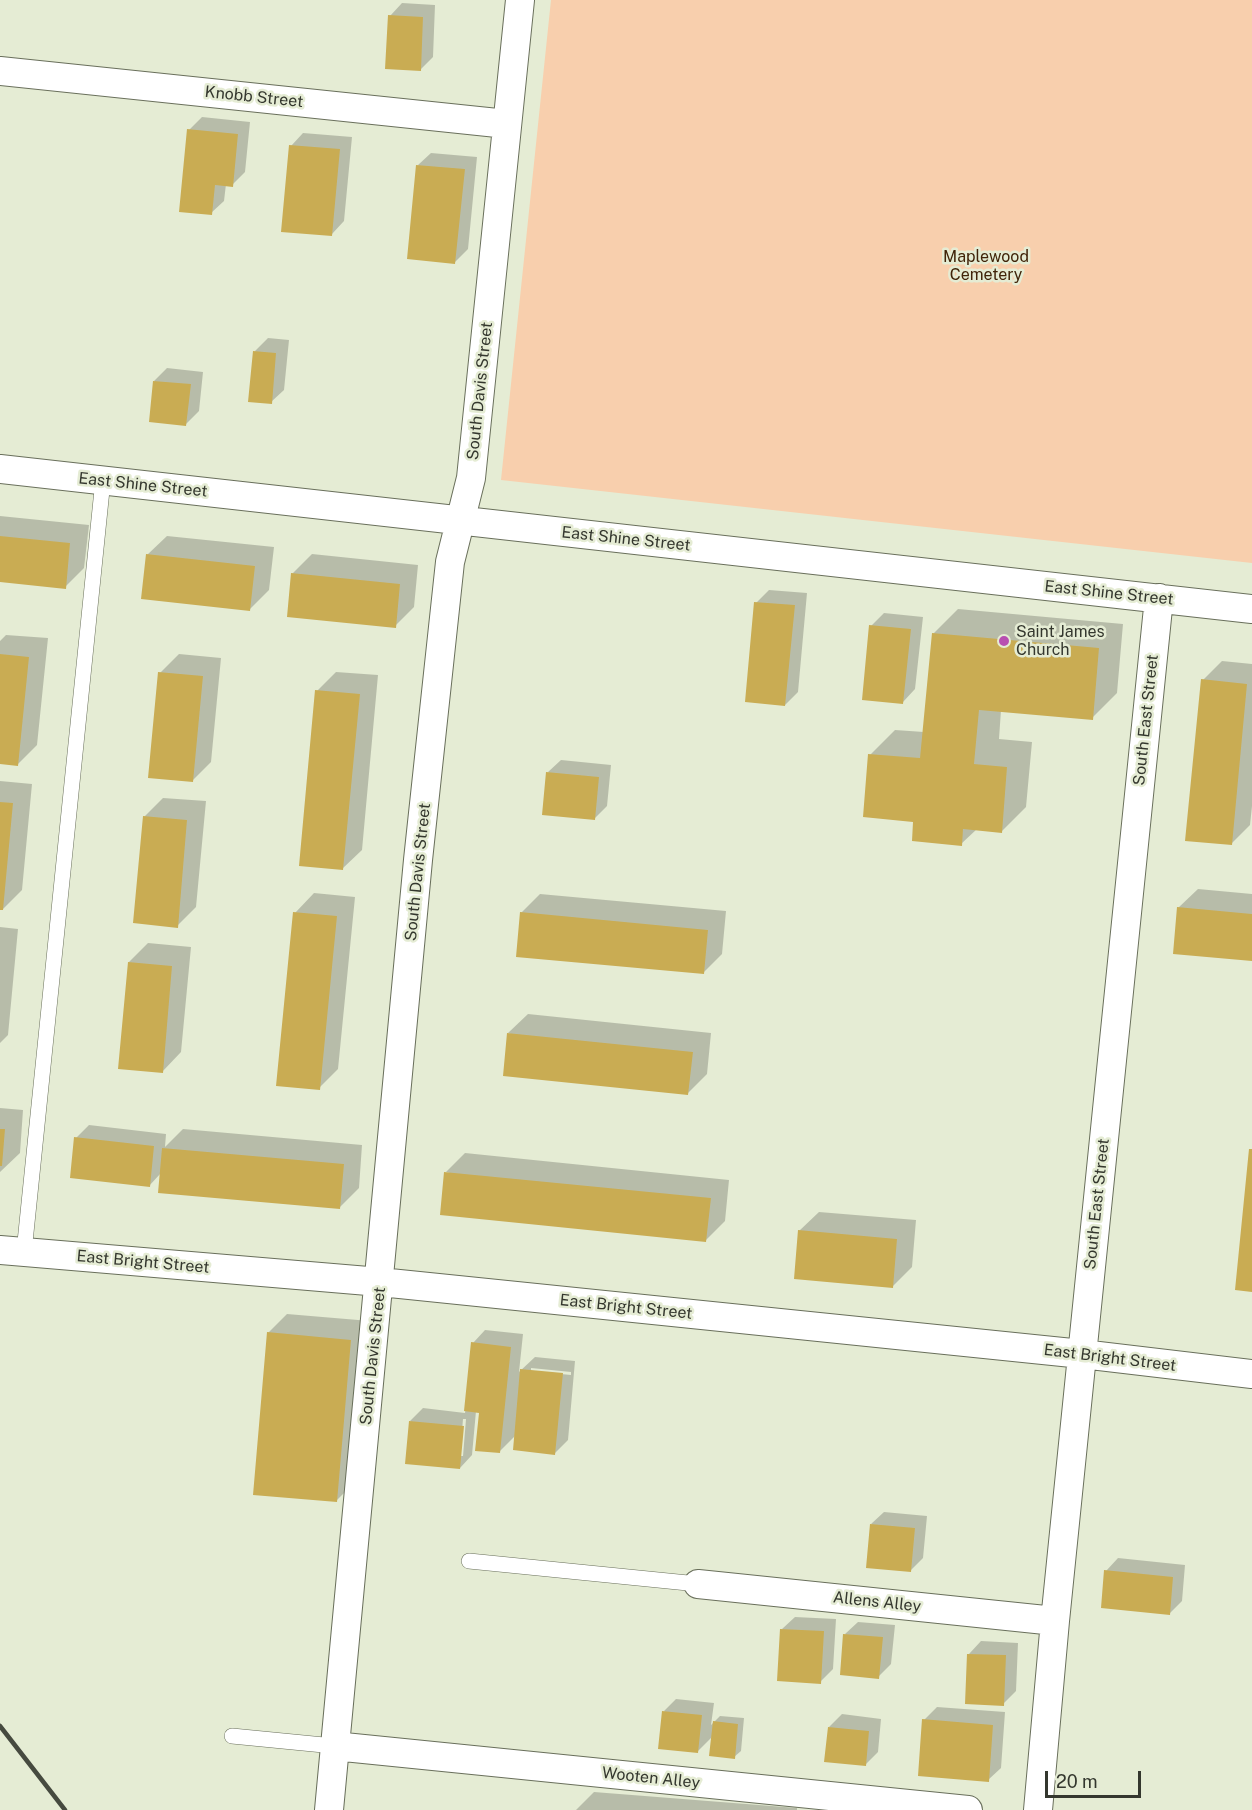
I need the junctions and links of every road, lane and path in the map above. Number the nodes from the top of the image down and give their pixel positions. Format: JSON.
{"nodes":[{"id":1,"x":520,"y":0,"type":"edge"},
{"id":2,"x":0,"y":71,"type":"edge"},
{"id":3,"x":507,"y":124,"type":"junction"},
{"id":4,"x":0,"y":469,"type":"edge"},
{"id":5,"x":103,"y":480,"type":"junction"},
{"id":6,"x":461,"y":520,"type":"junction"},
{"id":7,"x":1159,"y":598,"type":"junction"},
{"id":8,"x":1252,"y":609,"type":"edge"},
{"id":9,"x":12,"y":1251,"type":"edge"},
{"id":10,"x":380,"y":1282,"type":"junction"},
{"id":11,"x":1082,"y":1354,"type":"junction"},
{"id":12,"x":1252,"y":1374,"type":"edge"},
{"id":13,"x":469,"y":1561,"type":"dead end"},
{"id":14,"x":698,"y":1584,"type":"joint"},
{"id":15,"x":1055,"y":1621,"type":"junction"},
{"id":16,"x":232,"y":1736,"type":"dead end"},
{"id":17,"x":334,"y":1746,"type":"junction"},
{"id":18,"x":329,"y":1810,"type":"edge"},
{"id":19,"x":968,"y":1810,"type":"edge"},
{"id":20,"x":1038,"y":1810,"type":"edge"}],
"edges":[{"from":1,"to":3,"type":"street","name":"South Davis Street"},
{"from":2,"to":3,"type":"street","name":"Knobb Street"},
{"from":3,"to":6,"type":"street","name":"South Davis Street"},
{"from":4,"to":5,"type":"street","name":"East Shine Street"},
{"from":5,"to":6,"type":"street","name":"East Shine Street"},
{"from":5,"to":9,"type":"lane"},
{"from":6,"to":7,"type":"street","name":"East Shine Street"},
{"from":6,"to":10,"type":"street","name":"South Davis Street"},
{"from":7,"to":8,"type":"street","name":"East Shine Street"},
{"from":7,"to":11,"type":"street","name":"South East Street"},
{"from":9,"to":10,"type":"street","name":"East Bright Street"},
{"from":10,"to":11,"type":"street","name":"East Bright Street"},
{"from":10,"to":17,"type":"street","name":"South Davis Street"},
{"from":11,"to":12,"type":"street","name":"East Bright Street"},
{"from":11,"to":15,"type":"street","name":"South East Street"},
{"from":13,"to":14,"type":"lane"},
{"from":14,"to":15,"type":"street","name":"Allens Alley"},
{"from":15,"to":20,"type":"street","name":"South East Street"},
{"from":16,"to":17,"type":"lane"},
{"from":17,"to":18,"type":"street","name":"South Davis Street"},
{"from":17,"to":19,"type":"street","name":"Wooten Alley"}]}
